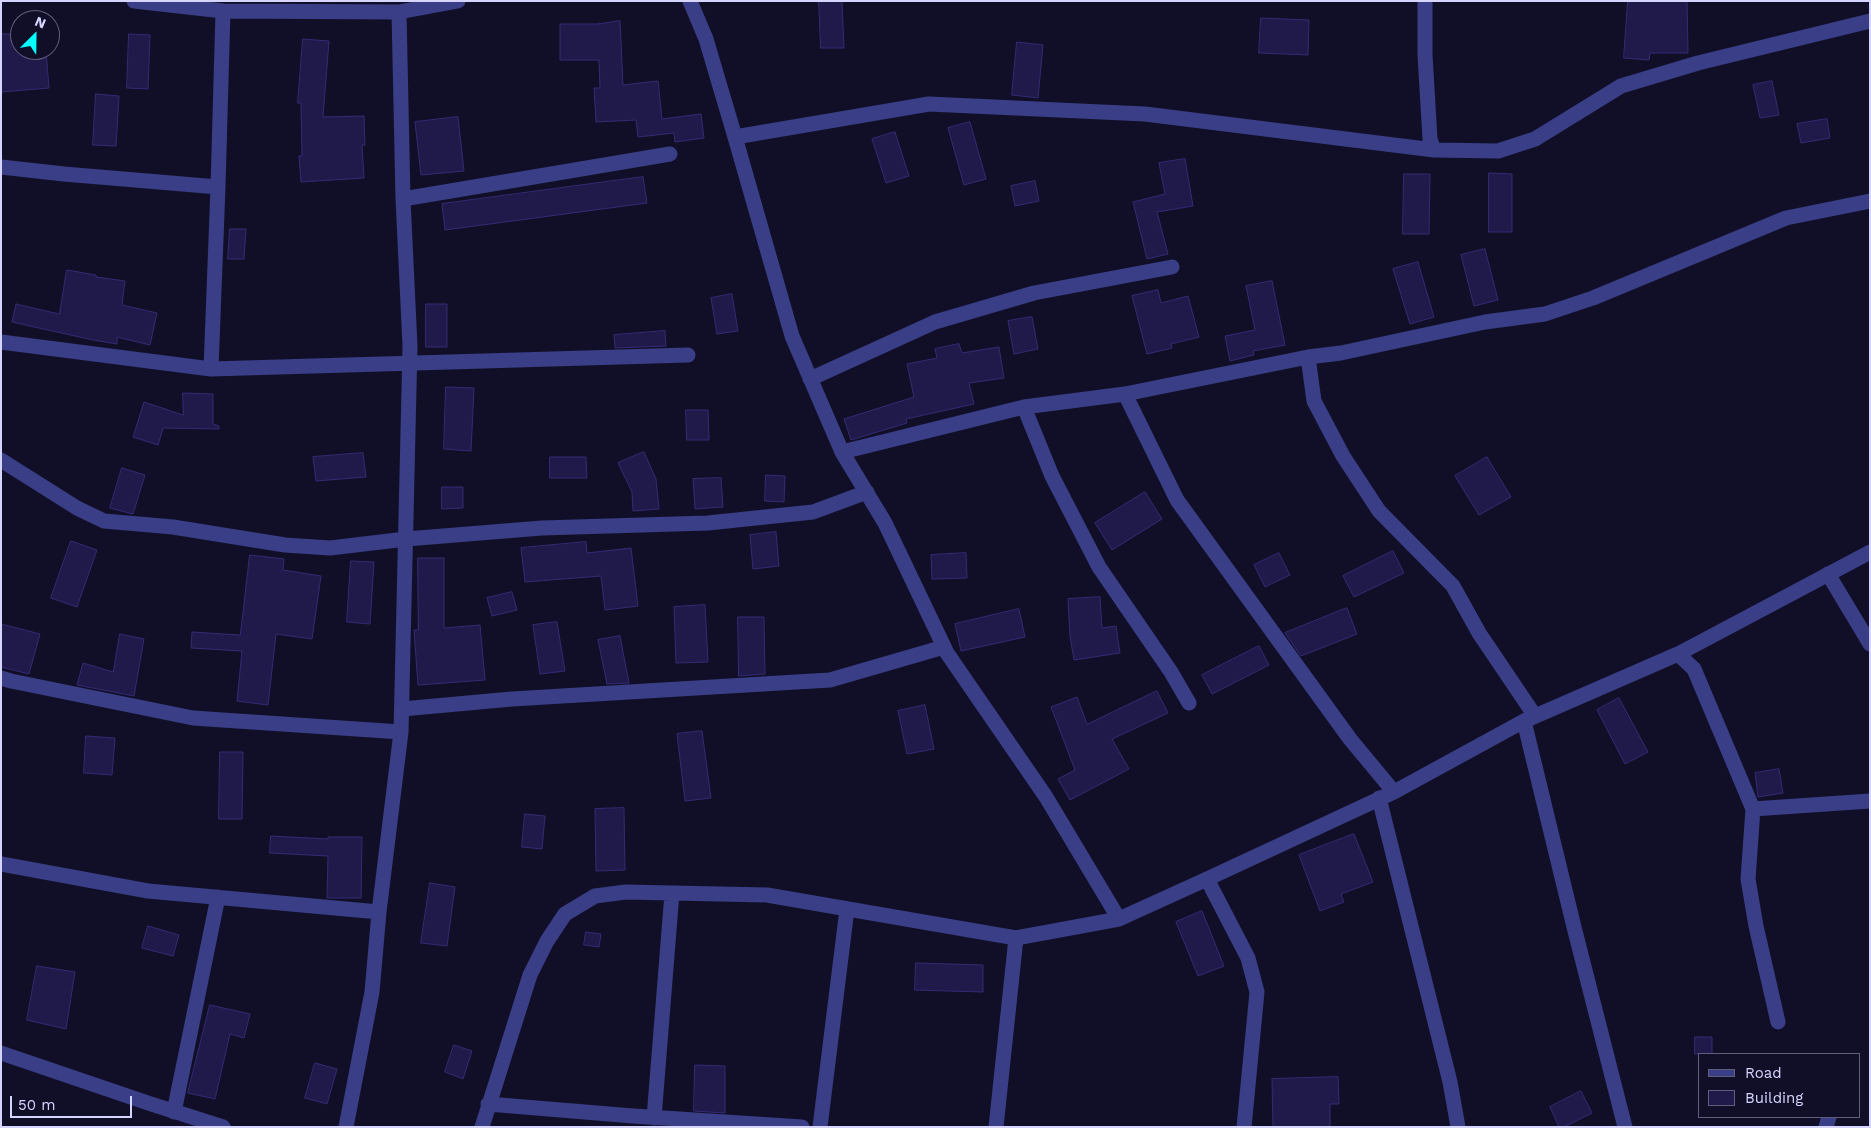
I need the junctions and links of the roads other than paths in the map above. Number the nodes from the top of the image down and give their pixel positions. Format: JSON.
{"nodes":[{"id":1,"x":134,"y":1,"type":"edge"},
{"id":2,"x":458,"y":1,"type":"edge"},
{"id":3,"x":690,"y":1,"type":"edge"},
{"id":4,"x":1425,"y":1,"type":"edge"},
{"id":5,"x":255,"y":6,"type":"edge"},
{"id":6,"x":222,"y":11,"type":"junction"},
{"id":7,"x":399,"y":12,"type":"junction"},
{"id":8,"x":1870,"y":22,"type":"edge"},
{"id":9,"x":735,"y":137,"type":"junction"},
{"id":10,"x":1434,"y":150,"type":"junction"},
{"id":11,"x":670,"y":154,"type":"dead end"},
{"id":12,"x":1,"y":167,"type":"edge"},
{"id":13,"x":218,"y":187,"type":"junction"},
{"id":14,"x":403,"y":200,"type":"junction"},
{"id":15,"x":1870,"y":201,"type":"edge"},
{"id":16,"x":1172,"y":267,"type":"dead end"},
{"id":17,"x":1,"y":342,"type":"edge"},
{"id":18,"x":688,"y":355,"type":"dead end"},
{"id":19,"x":1308,"y":357,"type":"junction"},
{"id":20,"x":410,"y":365,"type":"junction"},
{"id":21,"x":210,"y":370,"type":"junction"},
{"id":22,"x":810,"y":379,"type":"junction"},
{"id":23,"x":1126,"y":394,"type":"junction"},
{"id":24,"x":1024,"y":407,"type":"junction"},
{"id":25,"x":842,"y":452,"type":"junction"},
{"id":26,"x":1,"y":460,"type":"edge"},
{"id":27,"x":867,"y":492,"type":"junction"},
{"id":28,"x":406,"y":539,"type":"junction"},
{"id":29,"x":1870,"y":552,"type":"edge"},
{"id":30,"x":1828,"y":574,"type":"junction"},
{"id":31,"x":1870,"y":644,"type":"edge"},
{"id":32,"x":944,"y":647,"type":"junction"},
{"id":33,"x":1678,"y":654,"type":"junction"},
{"id":34,"x":1,"y":678,"type":"edge"},
{"id":35,"x":1190,"y":703,"type":"dead end"},
{"id":36,"x":402,"y":709,"type":"junction"},
{"id":37,"x":1530,"y":719,"type":"junction"},
{"id":38,"x":401,"y":732,"type":"junction"},
{"id":39,"x":1394,"y":792,"type":"junction"},
{"id":40,"x":1379,"y":798,"type":"junction"},
{"id":41,"x":1870,"y":801,"type":"edge"},
{"id":42,"x":1753,"y":809,"type":"junction"},
{"id":43,"x":1,"y":864,"type":"edge"},
{"id":44,"x":1207,"y":879,"type":"junction"},
{"id":45,"x":672,"y":894,"type":"junction"},
{"id":46,"x":218,"y":897,"type":"junction"},
{"id":47,"x":847,"y":909,"type":"junction"},
{"id":48,"x":379,"y":912,"type":"junction"},
{"id":49,"x":1119,"y":919,"type":"junction"},
{"id":50,"x":1016,"y":938,"type":"junction"},
{"id":51,"x":1778,"y":1022,"type":"dead end"},
{"id":52,"x":1,"y":1053,"type":"edge"},
{"id":53,"x":488,"y":1104,"type":"junction"},
{"id":54,"x":174,"y":1112,"type":"junction"},
{"id":55,"x":654,"y":1118,"type":"junction"},
{"id":56,"x":223,"y":1127,"type":"edge"},
{"id":57,"x":346,"y":1127,"type":"edge"},
{"id":58,"x":482,"y":1127,"type":"edge"},
{"id":59,"x":802,"y":1127,"type":"edge"},
{"id":60,"x":820,"y":1127,"type":"edge"},
{"id":61,"x":996,"y":1127,"type":"edge"},
{"id":62,"x":1244,"y":1127,"type":"edge"},
{"id":63,"x":1458,"y":1127,"type":"edge"},
{"id":64,"x":1625,"y":1127,"type":"edge"}],
"edges":[{"from":1,"to":6,"type":"street"},
{"from":2,"to":7,"type":"street"},
{"from":3,"to":9,"type":"street"},
{"from":4,"to":10,"type":"street"},
{"from":5,"to":6,"type":"street"},
{"from":5,"to":7,"type":"street"},
{"from":6,"to":13,"type":"street"},
{"from":7,"to":14,"type":"street"},
{"from":8,"to":10,"type":"street"},
{"from":9,"to":10,"type":"street"},
{"from":9,"to":22,"type":"street"},
{"from":11,"to":14,"type":"street"},
{"from":12,"to":13,"type":"street"},
{"from":13,"to":21,"type":"street"},
{"from":14,"to":20,"type":"street"},
{"from":15,"to":19,"type":"street"},
{"from":16,"to":22,"type":"street"},
{"from":17,"to":21,"type":"street"},
{"from":18,"to":20,"type":"street"},
{"from":19,"to":23,"type":"street"},
{"from":19,"to":37,"type":"street"},
{"from":20,"to":21,"type":"street"},
{"from":20,"to":28,"type":"street"},
{"from":22,"to":25,"type":"street"},
{"from":23,"to":24,"type":"street"},
{"from":23,"to":39,"type":"street"},
{"from":24,"to":25,"type":"street"},
{"from":24,"to":35,"type":"street"},
{"from":25,"to":27,"type":"street"},
{"from":26,"to":28,"type":"street"},
{"from":27,"to":28,"type":"street"},
{"from":27,"to":32,"type":"street"},
{"from":28,"to":36,"type":"street"},
{"from":29,"to":30,"type":"street"},
{"from":30,"to":31,"type":"street"},
{"from":30,"to":33,"type":"street"},
{"from":32,"to":36,"type":"street"},
{"from":32,"to":49,"type":"street"},
{"from":33,"to":37,"type":"street"},
{"from":33,"to":42,"type":"street"},
{"from":34,"to":38,"type":"street"},
{"from":36,"to":38,"type":"street"},
{"from":37,"to":39,"type":"street"},
{"from":37,"to":64,"type":"street"},
{"from":38,"to":48,"type":"street"},
{"from":39,"to":40,"type":"street"},
{"from":40,"to":44,"type":"street"},
{"from":40,"to":63,"type":"street"},
{"from":41,"to":42,"type":"street"},
{"from":42,"to":51,"type":"street"},
{"from":43,"to":46,"type":"street"},
{"from":44,"to":49,"type":"street"},
{"from":44,"to":62,"type":"street"},
{"from":45,"to":47,"type":"street"},
{"from":45,"to":53,"type":"street"},
{"from":45,"to":55,"type":"street"},
{"from":46,"to":48,"type":"street"},
{"from":46,"to":54,"type":"street"},
{"from":47,"to":50,"type":"street"},
{"from":47,"to":60,"type":"street"},
{"from":48,"to":57,"type":"street"},
{"from":49,"to":50,"type":"street"},
{"from":50,"to":61,"type":"street"},
{"from":52,"to":54,"type":"street"},
{"from":53,"to":55,"type":"street"},
{"from":53,"to":58,"type":"street"},
{"from":54,"to":56,"type":"street"},
{"from":55,"to":59,"type":"street"}]}
